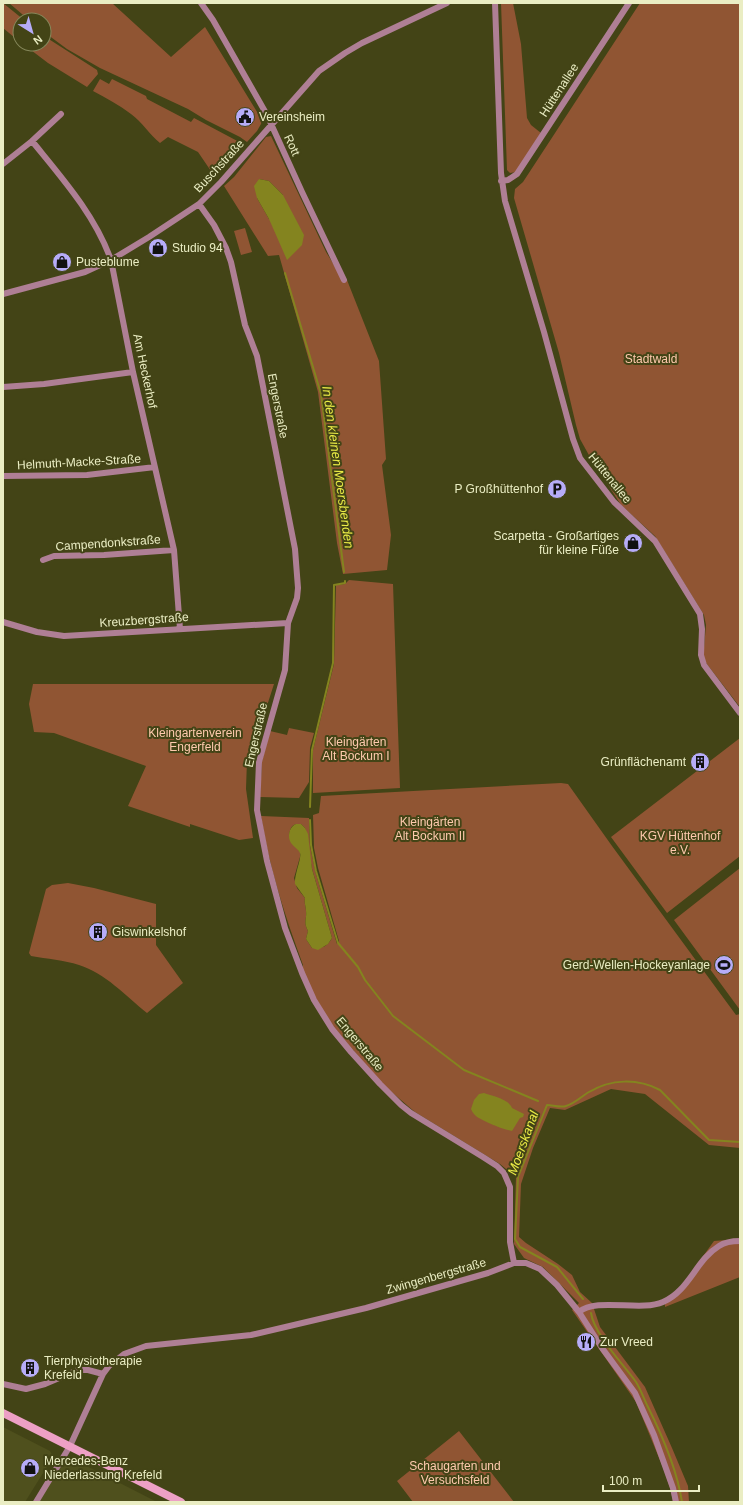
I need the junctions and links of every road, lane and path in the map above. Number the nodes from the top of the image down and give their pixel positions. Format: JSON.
{"nodes":[{"id":1,"x":201,"y":3,"type":"edge"},
{"id":2,"x":446,"y":3,"type":"edge"},
{"id":3,"x":495,"y":3,"type":"edge"},
{"id":4,"x":629,"y":3,"type":"edge"},
{"id":5,"x":61,"y":114,"type":"dead end"},
{"id":6,"x":270,"y":125,"type":"junction"},
{"id":7,"x":32,"y":140,"type":"junction"},
{"id":8,"x":3,"y":164,"type":"edge"},
{"id":9,"x":501,"y":181,"type":"junction"},
{"id":10,"x":199,"y":204,"type":"junction"},
{"id":11,"x":111,"y":260,"type":"junction"},
{"id":12,"x":344,"y":280,"type":"dead end"},
{"id":13,"x":3,"y":294,"type":"edge"},
{"id":14,"x":133,"y":372,"type":"junction"},
{"id":15,"x":3,"y":387,"type":"edge"},
{"id":16,"x":155,"y":468,"type":"junction"},
{"id":17,"x":3,"y":476,"type":"edge"},
{"id":18,"x":174,"y":550,"type":"junction"},
{"id":19,"x":43,"y":560,"type":"dead end"},
{"id":20,"x":3,"y":622,"type":"edge"},
{"id":21,"x":288,"y":623,"type":"junction"},
{"id":22,"x":180,"y":629,"type":"junction"},
{"id":23,"x":740,"y":713,"type":"edge"},
{"id":24,"x":740,"y":1241,"type":"edge"},
{"id":25,"x":514,"y":1263,"type":"junction"},
{"id":26,"x":579,"y":1312,"type":"junction"},
{"id":27,"x":103,"y":1374,"type":"junction"},
{"id":28,"x":3,"y":1384,"type":"edge"},
{"id":29,"x":3,"y":1413,"type":"edge"},
{"id":30,"x":70,"y":1446,"type":"junction"},
{"id":31,"x":36,"y":1502,"type":"edge"},
{"id":32,"x":181,"y":1502,"type":"edge"},
{"id":33,"x":676,"y":1502,"type":"edge"}],
"edges":[{"from":1,"to":6,"type":"street","name":"Rott"},
{"from":2,"to":6,"type":"street","name":"Buschstraße"},
{"from":3,"to":9,"type":"street","name":"Hüttenallee"},
{"from":4,"to":9,"type":"street","name":"Hüttenallee"},
{"from":5,"to":7,"type":"street"},
{"from":6,"to":10,"type":"street","name":"Buschstraße"},
{"from":6,"to":12,"type":"street","name":"Rott"},
{"from":7,"to":8,"type":"street"},
{"from":7,"to":11,"type":"street","name":"Am Heckerhof"},
{"from":9,"to":23,"type":"street","name":"Hüttenallee"},
{"from":10,"to":11,"type":"street","name":"Buschstraße"},
{"from":10,"to":21,"type":"street","name":"Engerstraße"},
{"from":11,"to":13,"type":"street","name":"Buschstraße"},
{"from":11,"to":14,"type":"street","name":"Am Heckerhof"},
{"from":14,"to":15,"type":"street"},
{"from":14,"to":16,"type":"street","name":"Am Heckerhof"},
{"from":16,"to":17,"type":"street","name":"Helmuth-Macke-Straße"},
{"from":16,"to":18,"type":"street","name":"Am Heckerhof"},
{"from":18,"to":19,"type":"street","name":"Campendonkstraße"},
{"from":18,"to":22,"type":"street","name":"Am Heckerhof"},
{"from":20,"to":22,"type":"street","name":"Kreuzbergstraße"},
{"from":21,"to":22,"type":"street","name":"Kreuzbergstraße"},
{"from":21,"to":25,"type":"street","name":"Engerstraße"},
{"from":24,"to":26,"type":"street"},
{"from":25,"to":26,"type":"street"},
{"from":25,"to":27,"type":"street","name":"Zwingenbergstraße"},
{"from":26,"to":33,"type":"street"},
{"from":27,"to":28,"type":"street"},
{"from":27,"to":30,"type":"street","name":"Zwingenbergstraße"},
{"from":29,"to":30,"type":"main road"},
{"from":30,"to":31,"type":"street","name":"Zwingenbergstraße"},
{"from":30,"to":32,"type":"main road"}]}
